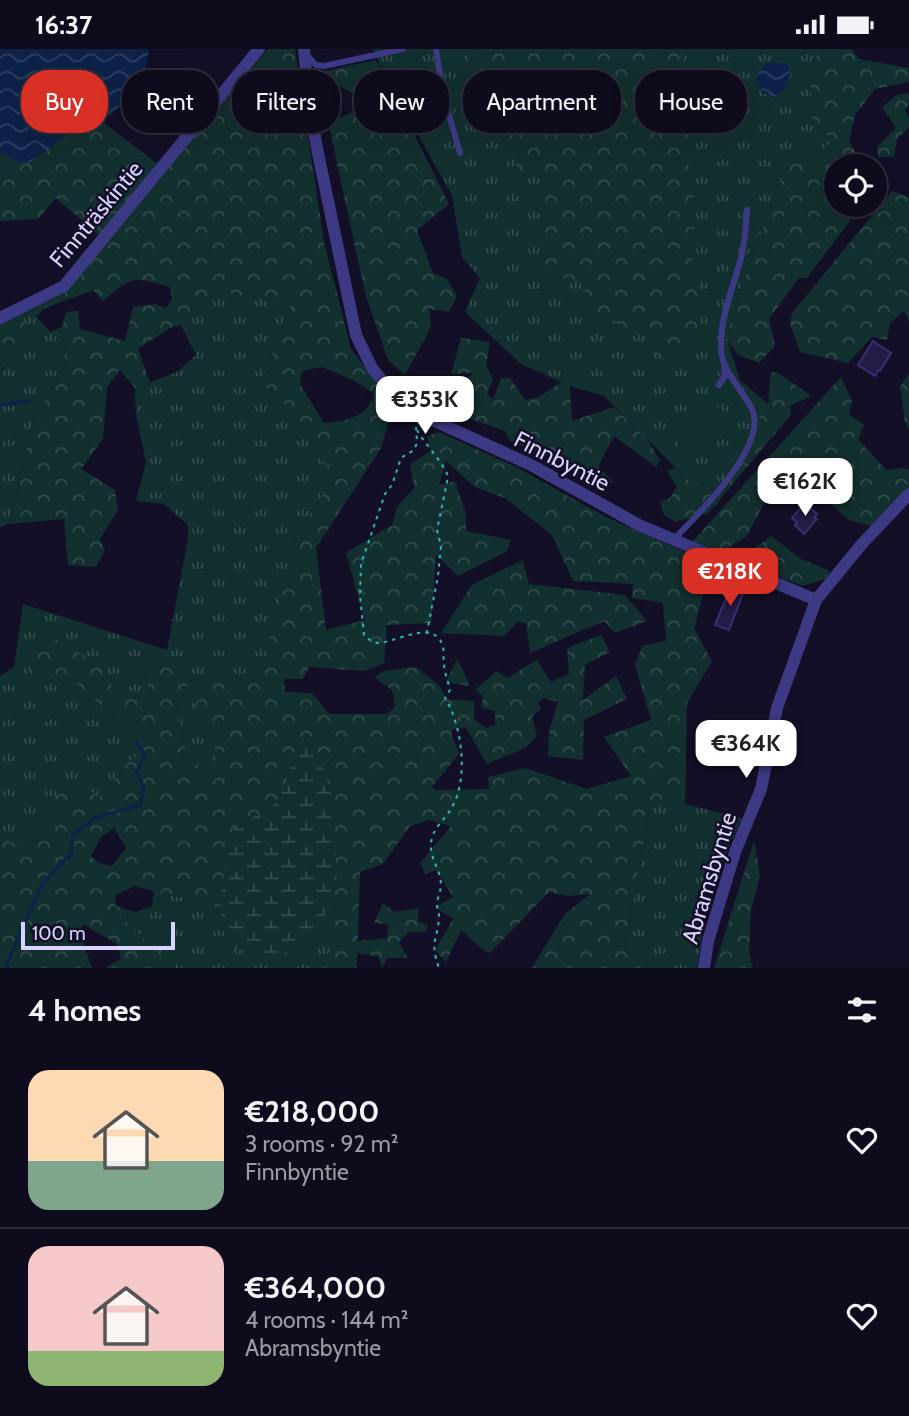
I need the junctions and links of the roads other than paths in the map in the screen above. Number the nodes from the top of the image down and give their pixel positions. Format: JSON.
{"nodes":[{"id":1,"x":259,"y":49,"type":"edge"},
{"id":2,"x":403,"y":49,"type":"edge"},
{"id":3,"x":436,"y":49,"type":"edge"},
{"id":4,"x":304,"y":51,"type":"edge"},
{"id":5,"x":460,"y":153,"type":"dead end"},
{"id":6,"x":747,"y":210,"type":"dead end"},
{"id":7,"x":0,"y":318,"type":"edge"},
{"id":8,"x":724,"y":366,"type":"junction"},
{"id":9,"x":719,"y":385,"type":"dead end"},
{"id":10,"x":909,"y":494,"type":"edge"},
{"id":11,"x":673,"y":540,"type":"junction"},
{"id":12,"x":816,"y":600,"type":"junction"},
{"id":13,"x":704,"y":968,"type":"edge"}],
"edges":[{"from":1,"to":7,"type":"street","name":"Finnträskintie"},
{"from":2,"to":4,"type":"lane"},
{"from":3,"to":5,"type":"lane"},
{"from":4,"to":11,"type":"street","name":"Finnbyntie"},
{"from":6,"to":8,"type":"lane"},
{"from":8,"to":9,"type":"lane"},
{"from":8,"to":11,"type":"lane"},
{"from":10,"to":12,"type":"street","name":"Abramsbyntie"},
{"from":11,"to":12,"type":"street","name":"Finnbyntie"},
{"from":12,"to":13,"type":"street","name":"Abramsbyntie"}]}
